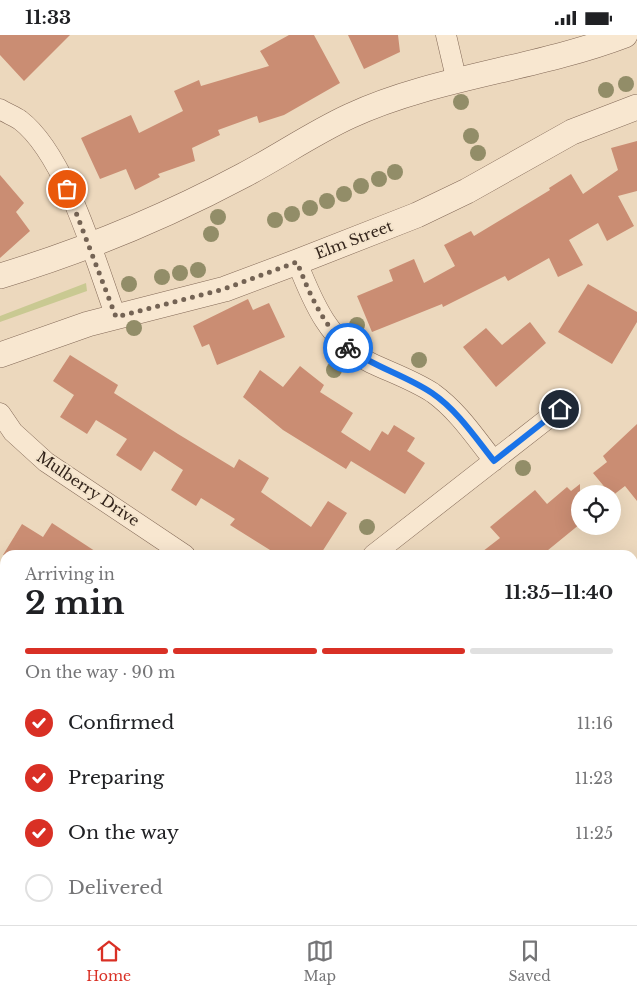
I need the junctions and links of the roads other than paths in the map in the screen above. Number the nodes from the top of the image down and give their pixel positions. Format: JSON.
{"nodes":[{"id":1,"x":446,"y":35,"type":"edge"},
{"id":2,"x":625,"y":35,"type":"edge"},
{"id":3,"x":458,"y":82,"type":"junction"},
{"id":4,"x":637,"y":107,"type":"edge"},
{"id":5,"x":0,"y":109,"type":"edge"},
{"id":6,"x":89,"y":244,"type":"junction"},
{"id":7,"x":297,"y":262,"type":"junction"},
{"id":8,"x":0,"y":276,"type":"edge"},
{"id":9,"x":116,"y":317,"type":"junction"},
{"id":10,"x":0,"y":355,"type":"edge"},
{"id":11,"x":560,"y":409,"type":"dead end"},
{"id":12,"x":0,"y":413,"type":"edge"},
{"id":13,"x":494,"y":461,"type":"junction"},
{"id":14,"x":178,"y":550,"type":"edge"},
{"id":15,"x":379,"y":550,"type":"edge"}],
"edges":[{"from":1,"to":3,"type":"street"},
{"from":2,"to":3,"type":"street"},
{"from":3,"to":6,"type":"street"},
{"from":4,"to":7,"type":"street","name":"Elm Street"},
{"from":5,"to":6,"type":"street"},
{"from":6,"to":8,"type":"street"},
{"from":6,"to":9,"type":"street"},
{"from":7,"to":9,"type":"street","name":"Elm Street"},
{"from":7,"to":13,"type":"street"},
{"from":9,"to":10,"type":"street","name":"Elm Street"},
{"from":11,"to":13,"type":"street"},
{"from":12,"to":14,"type":"street","name":"Mulberry Drive"},
{"from":13,"to":15,"type":"street"}]}
